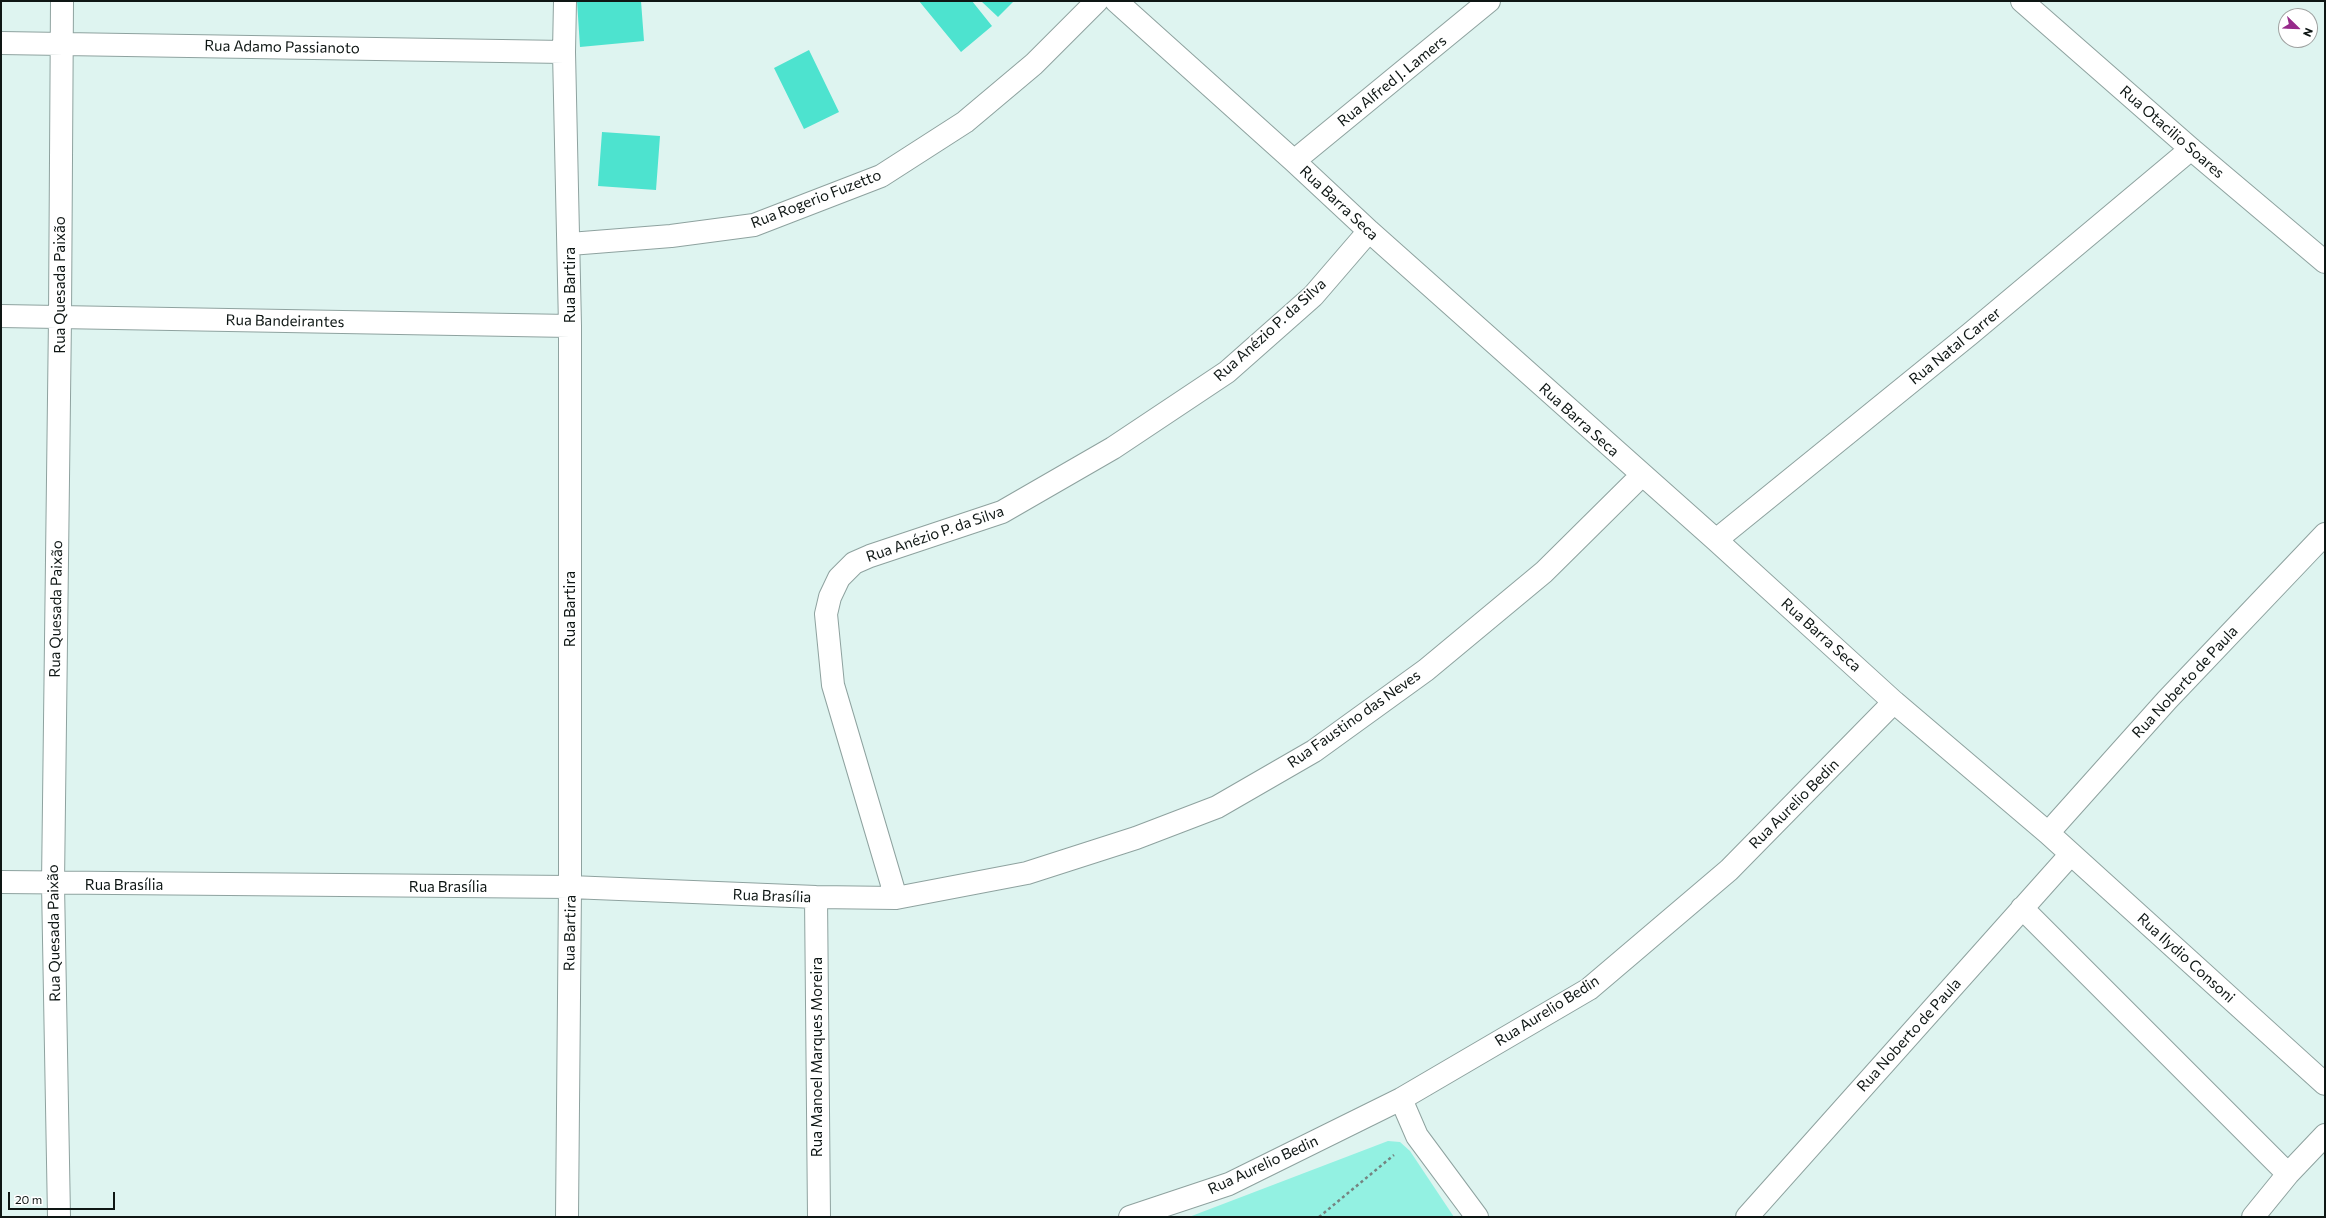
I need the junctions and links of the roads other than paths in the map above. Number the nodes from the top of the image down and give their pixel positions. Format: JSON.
{"nodes":[{"id":1,"x":62,"y":1,"type":"edge"},
{"id":2,"x":565,"y":1,"type":"edge"},
{"id":3,"x":1097,"y":1,"type":"edge"},
{"id":4,"x":1116,"y":1,"type":"edge"},
{"id":5,"x":1489,"y":1,"type":"edge"},
{"id":6,"x":2022,"y":1,"type":"edge"},
{"id":7,"x":1,"y":43,"type":"edge"},
{"id":8,"x":61,"y":44,"type":"junction"},
{"id":9,"x":564,"y":52,"type":"junction"},
{"id":10,"x":2191,"y":149,"type":"junction"},
{"id":11,"x":1294,"y":161,"type":"junction"},
{"id":12,"x":1369,"y":231,"type":"junction"},
{"id":13,"x":570,"y":244,"type":"junction"},
{"id":14,"x":2325,"y":262,"type":"edge"},
{"id":15,"x":1,"y":316,"type":"edge"},
{"id":16,"x":60,"y":317,"type":"junction"},
{"id":17,"x":570,"y":326,"type":"junction"},
{"id":18,"x":1642,"y":476,"type":"junction"},
{"id":19,"x":2325,"y":534,"type":"edge"},
{"id":20,"x":1716,"y":540,"type":"junction"},
{"id":21,"x":1894,"y":702,"type":"junction"},
{"id":22,"x":2048,"y":833,"type":"junction"},
{"id":23,"x":2071,"y":854,"type":"junction"},
{"id":24,"x":1,"y":882,"type":"edge"},
{"id":25,"x":53,"y":884,"type":"junction"},
{"id":26,"x":570,"y":887,"type":"junction"},
{"id":27,"x":816,"y":897,"type":"junction"},
{"id":28,"x":896,"y":898,"type":"junction"},
{"id":29,"x":2022,"y":908,"type":"junction"},
{"id":30,"x":2325,"y":1084,"type":"edge"},
{"id":31,"x":1402,"y":1099,"type":"junction"},
{"id":32,"x":2325,"y":1135,"type":"edge"},
{"id":33,"x":2288,"y":1174,"type":"junction"},
{"id":34,"x":59,"y":1217,"type":"edge"},
{"id":35,"x":567,"y":1217,"type":"edge"},
{"id":36,"x":819,"y":1217,"type":"edge"},
{"id":37,"x":1130,"y":1217,"type":"edge"},
{"id":38,"x":1477,"y":1217,"type":"edge"},
{"id":39,"x":1747,"y":1217,"type":"edge"},
{"id":40,"x":2253,"y":1217,"type":"edge"}],
"edges":[{"from":1,"to":8,"type":"street","name":"Rua Quesada Paixão"},
{"from":2,"to":9,"type":"street","name":"Rua Bartira"},
{"from":3,"to":13,"type":"street","name":"Rua Rogerio Fuzetto"},
{"from":4,"to":11,"type":"street","name":"Rua Barra Seca"},
{"from":5,"to":11,"type":"street","name":"Rua Alfred J. Lamers"},
{"from":6,"to":10,"type":"street","name":"Rua Otacilio Soares"},
{"from":7,"to":8,"type":"street","name":"Rua Adamo Passianoto"},
{"from":8,"to":9,"type":"street","name":"Rua Adamo Passianoto"},
{"from":8,"to":16,"type":"street","name":"Rua Quesada Paixão"},
{"from":9,"to":13,"type":"street","name":"Rua Bartira"},
{"from":10,"to":14,"type":"street","name":"Rua Otacilio Soares"},
{"from":10,"to":20,"type":"street","name":"Rua Natal Carrer"},
{"from":11,"to":12,"type":"street","name":"Rua Barra Seca"},
{"from":12,"to":18,"type":"street","name":"Rua Barra Seca"},
{"from":12,"to":28,"type":"street","name":"Rua Anézio P. da Silva"},
{"from":13,"to":17,"type":"street","name":"Rua Bartira"},
{"from":15,"to":16,"type":"street","name":"Rua Bandeirantes"},
{"from":16,"to":17,"type":"street","name":"Rua Bandeirantes"},
{"from":16,"to":25,"type":"street","name":"Rua Quesada Paixão"},
{"from":17,"to":26,"type":"street","name":"Rua Bartira"},
{"from":18,"to":20,"type":"street","name":"Rua Barra Seca"},
{"from":18,"to":28,"type":"street","name":"Rua Faustino das Neves"},
{"from":19,"to":22,"type":"street","name":"Rua Noberto de Paula"},
{"from":20,"to":21,"type":"street","name":"Rua Barra Seca"},
{"from":21,"to":22,"type":"street","name":"Rua Barra Seca"},
{"from":21,"to":31,"type":"street","name":"Rua Aurelio Bedin"},
{"from":22,"to":23,"type":"street","name":"Rua Ilydio Consoni"},
{"from":23,"to":29,"type":"street","name":"Rua Noberto de Paula"},
{"from":23,"to":30,"type":"street","name":"Rua Ilydio Consoni"},
{"from":24,"to":25,"type":"street","name":"Rua Brasília"},
{"from":25,"to":26,"type":"street","name":"Rua Brasília"},
{"from":25,"to":34,"type":"street","name":"Rua Quesada Paixão"},
{"from":26,"to":27,"type":"street","name":"Rua Brasília"},
{"from":26,"to":35,"type":"street","name":"Rua Bartira"},
{"from":27,"to":28,"type":"street","name":"Rua Brasília"},
{"from":27,"to":36,"type":"street","name":"Rua Manoel Marques Moreira"},
{"from":29,"to":33,"type":"street"},
{"from":29,"to":39,"type":"street","name":"Rua Noberto de Paula"},
{"from":31,"to":37,"type":"street","name":"Rua Aurelio Bedin"},
{"from":31,"to":38,"type":"street"},
{"from":32,"to":33,"type":"street"},
{"from":33,"to":40,"type":"street"}]}
